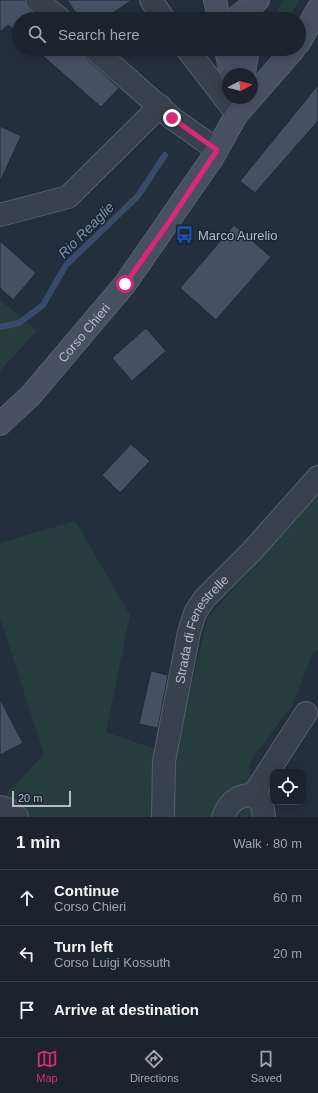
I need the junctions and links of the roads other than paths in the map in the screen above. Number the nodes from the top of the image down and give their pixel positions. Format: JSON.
{"nodes":[{"id":1,"x":38,"y":0,"type":"edge"},
{"id":2,"x":151,"y":0,"type":"edge"},
{"id":3,"x":215,"y":0,"type":"edge"},
{"id":4,"x":259,"y":0,"type":"edge"},
{"id":5,"x":318,"y":9,"type":"edge"},
{"id":6,"x":52,"y":12,"type":"edge"},
{"id":7,"x":159,"y":12,"type":"edge"},
{"id":8,"x":218,"y":12,"type":"edge"},
{"id":9,"x":244,"y":12,"type":"edge"},
{"id":10,"x":255,"y":12,"type":"edge"},
{"id":11,"x":306,"y":30,"type":"edge"},
{"id":12,"x":102,"y":56,"type":"edge"},
{"id":13,"x":193,"y":56,"type":"edge"},
{"id":14,"x":227,"y":56,"type":"edge"},
{"id":15,"x":247,"y":56,"type":"edge"},
{"id":16,"x":288,"y":56,"type":"edge"},
{"id":17,"x":230,"y":68,"type":"edge"},
{"id":18,"x":245,"y":68,"type":"edge"},
{"id":19,"x":222,"y":88,"type":"edge"},
{"id":20,"x":258,"y":91,"type":"edge"},
{"id":21,"x":237,"y":104,"type":"edge"},
{"id":22,"x":160,"y":106,"type":"junction"},
{"id":23,"x":217,"y":150,"type":"junction"},
{"id":24,"x":0,"y":215,"type":"edge"},
{"id":25,"x":0,"y":424,"type":"edge"},
{"id":26,"x":318,"y":477,"type":"edge"},
{"id":27,"x":306,"y":713,"type":"dead end"},
{"id":28,"x":253,"y":794,"type":"junction"},
{"id":29,"x":0,"y":806,"type":"edge"},
{"id":30,"x":17,"y":817,"type":"edge"},
{"id":31,"x":162,"y":817,"type":"edge"},
{"id":32,"x":223,"y":817,"type":"edge"},
{"id":33,"x":264,"y":817,"type":"edge"}],
"edges":[{"from":1,"to":6,"type":"street"},
{"from":2,"to":7,"type":"street"},
{"from":3,"to":8,"type":"main road"},
{"from":4,"to":9,"type":"main road"},
{"from":4,"to":10,"type":"main road"},
{"from":5,"to":11,"type":"main road"},
{"from":12,"to":22,"type":"street"},
{"from":13,"to":19,"type":"street"},
{"from":14,"to":17,"type":"main road"},
{"from":15,"to":18,"type":"main road"},
{"from":16,"to":20,"type":"main road","name":"Corso Chieri"},
{"from":21,"to":23,"type":"main road","name":"Corso Chieri"},
{"from":22,"to":23,"type":"street"},
{"from":22,"to":24,"type":"street"},
{"from":23,"to":25,"type":"main road","name":"Corso Chieri"},
{"from":26,"to":31,"type":"street","name":"Strada di Fenestrelle"},
{"from":27,"to":28,"type":"street"},
{"from":28,"to":32,"type":"street"},
{"from":28,"to":33,"type":"street"},
{"from":29,"to":30,"type":"street"}]}
